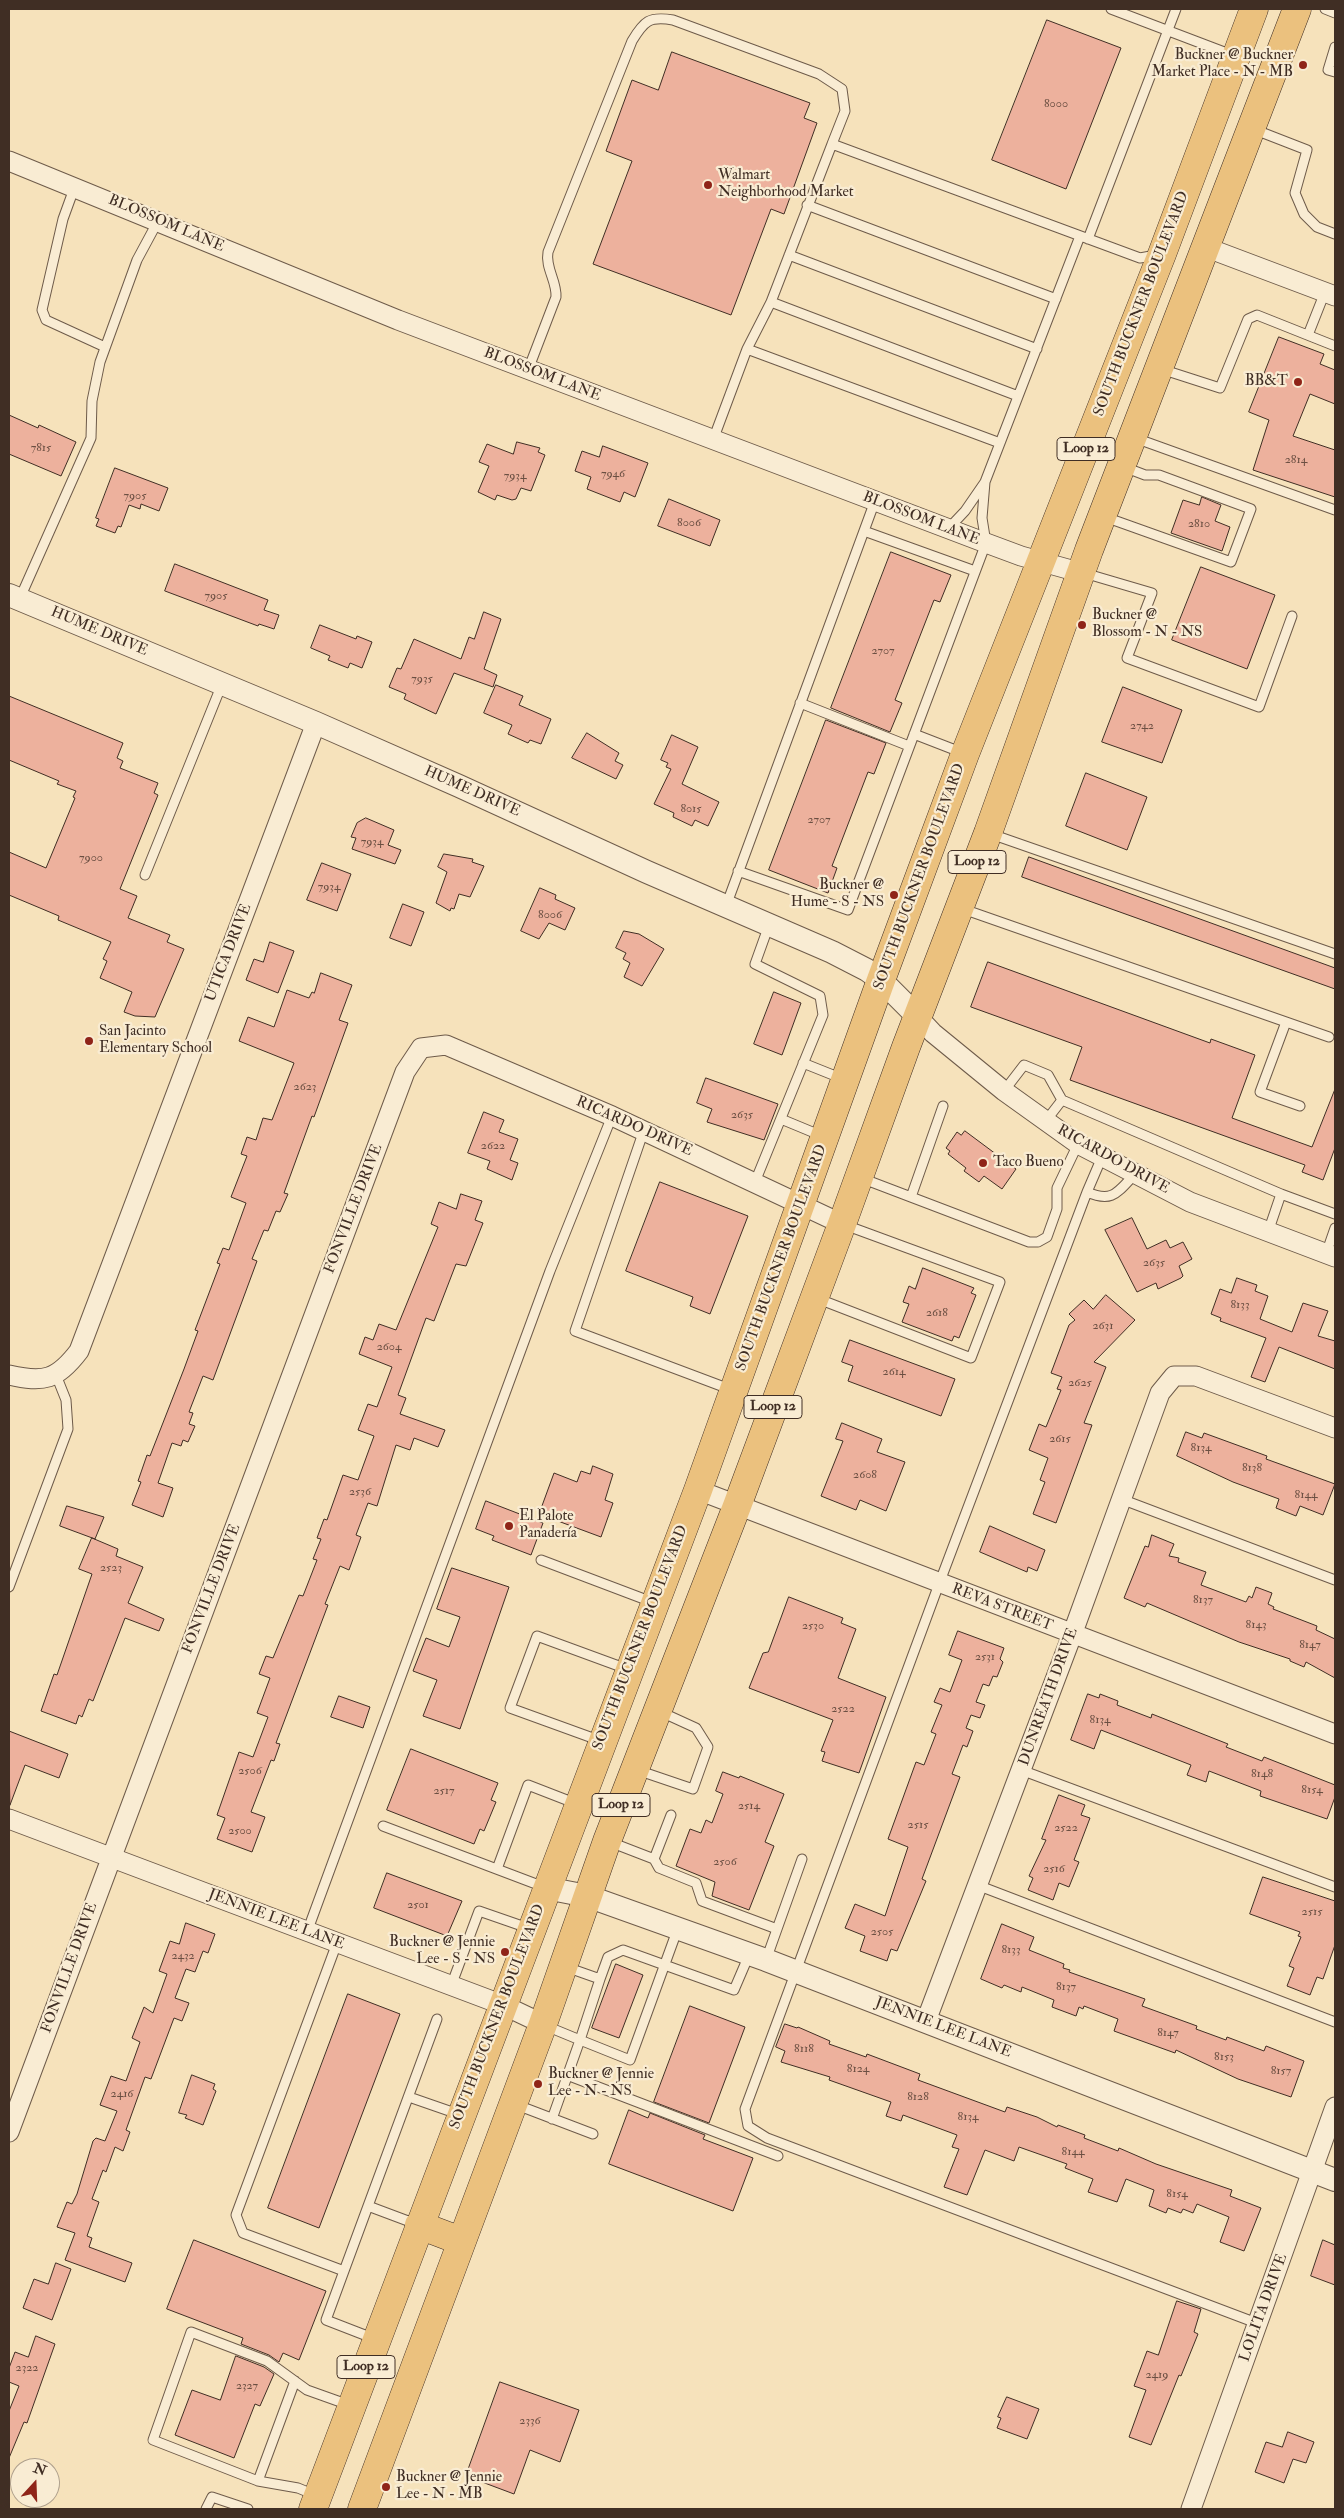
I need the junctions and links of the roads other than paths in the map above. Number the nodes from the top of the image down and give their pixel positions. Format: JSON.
{"nodes":[{"id":1,"x":1111,"y":9,"type":"edge"},
{"id":2,"x":1176,"y":9,"type":"edge"},
{"id":3,"x":1254,"y":9,"type":"edge"},
{"id":4,"x":1297,"y":9,"type":"edge"},
{"id":5,"x":1324,"y":9,"type":"edge"},
{"id":6,"x":1335,"y":13,"type":"edge"},
{"id":7,"x":1168,"y":30,"type":"junction"},
{"id":8,"x":1335,"y":47,"type":"edge"},
{"id":9,"x":1236,"y":57,"type":"junction"},
{"id":10,"x":1335,"y":72,"type":"edge"},
{"id":11,"x":1251,"y":128,"type":"junction"},
{"id":12,"x":832,"y":144,"type":"junction"},
{"id":13,"x":9,"y":161,"type":"edge"},
{"id":14,"x":75,"y":186,"type":"junction"},
{"id":15,"x":807,"y":205,"type":"junction"},
{"id":16,"x":158,"y":221,"type":"junction"},
{"id":17,"x":1335,"y":234,"type":"edge"},
{"id":18,"x":1084,"y":238,"type":"junction"},
{"id":19,"x":1205,"y":247,"type":"junction"},
{"id":20,"x":1162,"y":254,"type":"junction"},
{"id":21,"x":789,"y":255,"type":"junction"},
{"id":22,"x":1330,"y":294,"type":"edge"},
{"id":23,"x":1056,"y":299,"type":"junction"},
{"id":24,"x":772,"y":302,"type":"junction"},
{"id":25,"x":1308,"y":335,"type":"junction"},
{"id":26,"x":1335,"y":346,"type":"edge"},
{"id":27,"x":105,"y":347,"type":"junction"},
{"id":28,"x":747,"y":349,"type":"junction"},
{"id":29,"x":1037,"y":349,"type":"junction"},
{"id":30,"x":1159,"y":368,"type":"junction"},
{"id":31,"x":528,"y":370,"type":"junction"},
{"id":32,"x":1018,"y":396,"type":"junction"},
{"id":33,"x":1133,"y":437,"type":"junction"},
{"id":34,"x":714,"y":440,"type":"junction"},
{"id":35,"x":1000,"y":443,"type":"junction"},
{"id":36,"x":1121,"y":466,"type":"junction"},
{"id":37,"x":985,"y":482,"type":"junction"},
{"id":38,"x":875,"y":501,"type":"junction"},
{"id":39,"x":1335,"y":510,"type":"edge"},
{"id":40,"x":1102,"y":516,"type":"junction"},
{"id":41,"x":948,"y":529,"type":"junction"},
{"id":42,"x":864,"y":531,"type":"junction"},
{"id":43,"x":986,"y":543,"type":"junction"},
{"id":44,"x":1042,"y":562,"type":"junction"},
{"id":45,"x":975,"y":571,"type":"junction"},
{"id":46,"x":1082,"y":573,"type":"junction"},
{"id":47,"x":14,"y":597,"type":"edge"},
{"id":48,"x":1292,"y":616,"type":"dead end"},
{"id":49,"x":222,"y":683,"type":"junction"},
{"id":50,"x":800,"y":703,"type":"junction"},
{"id":51,"x":316,"y":723,"type":"junction"},
{"id":52,"x":914,"y":734,"type":"junction"},
{"id":53,"x":909,"y":746,"type":"junction"},
{"id":54,"x":965,"y":754,"type":"junction"},
{"id":55,"x":988,"y":833,"type":"junction"},
{"id":56,"x":738,"y":871,"type":"junction"},
{"id":57,"x":145,"y":875,"type":"dead end"},
{"id":58,"x":726,"y":906,"type":"junction"},
{"id":59,"x":960,"y":908,"type":"junction"},
{"id":60,"x":769,"y":925,"type":"junction"},
{"id":61,"x":1335,"y":954,"type":"edge"},
{"id":62,"x":881,"y":980,"type":"junction"},
{"id":63,"x":918,"y":1017,"type":"junction"},
{"id":64,"x":1286,"y":1022,"type":"junction"},
{"id":65,"x":1329,"y":1037,"type":"dead end"},
{"id":66,"x":421,"y":1048,"type":"joint"},
{"id":67,"x":803,"y":1063,"type":"junction"},
{"id":68,"x":846,"y":1080,"type":"junction"},
{"id":69,"x":1004,"y":1091,"type":"junction"},
{"id":70,"x":1062,"y":1100,"type":"junction"},
{"id":71,"x":943,"y":1106,"type":"dead end"},
{"id":72,"x":1300,"y":1106,"type":"dead end"},
{"id":73,"x":612,"y":1116,"type":"junction"},
{"id":74,"x":781,"y":1119,"type":"junction"},
{"id":75,"x":1045,"y":1122,"type":"junction"},
{"id":76,"x":644,"y":1130,"type":"junction"},
{"id":77,"x":826,"y":1137,"type":"junction"},
{"id":78,"x":1078,"y":1144,"type":"junction"},
{"id":79,"x":1102,"y":1157,"type":"junction"},
{"id":80,"x":1134,"y":1175,"type":"junction"},
{"id":81,"x":859,"y":1177,"type":"junction"},
{"id":82,"x":755,"y":1182,"type":"junction"},
{"id":83,"x":1087,"y":1192,"type":"junction"},
{"id":84,"x":1281,"y":1194,"type":"junction"},
{"id":85,"x":911,"y":1197,"type":"junction"},
{"id":86,"x":802,"y":1205,"type":"junction"},
{"id":87,"x":1335,"y":1214,"type":"edge"},
{"id":88,"x":842,"y":1224,"type":"junction"},
{"id":89,"x":1335,"y":1228,"type":"edge"},
{"id":90,"x":1268,"y":1232,"type":"junction"},
{"id":91,"x":1331,"y":1256,"type":"edge"},
{"id":92,"x":814,"y":1297,"type":"junction"},
{"id":93,"x":56,"y":1374,"type":"junction"},
{"id":94,"x":9,"y":1375,"type":"edge"},
{"id":95,"x":734,"y":1391,"type":"junction"},
{"id":96,"x":1335,"y":1428,"type":"edge"},
{"id":97,"x":698,"y":1490,"type":"junction"},
{"id":98,"x":1121,"y":1499,"type":"junction"},
{"id":99,"x":736,"y":1506,"type":"junction"},
{"id":100,"x":541,"y":1560,"type":"dead end"},
{"id":101,"x":1335,"y":1580,"type":"edge"},
{"id":102,"x":939,"y":1584,"type":"junction"},
{"id":103,"x":9,"y":1587,"type":"edge"},
{"id":104,"x":655,"y":1603,"type":"junction"},
{"id":105,"x":1072,"y":1635,"type":"junction"},
{"id":106,"x":629,"y":1670,"type":"junction"},
{"id":107,"x":657,"y":1710,"type":"junction"},
{"id":108,"x":1335,"y":1734,"type":"edge"},
{"id":109,"x":602,"y":1742,"type":"junction"},
{"id":110,"x":635,"y":1769,"type":"junction"},
{"id":111,"x":1021,"y":1770,"type":"junction"},
{"id":112,"x":578,"y":1804,"type":"junction"},
{"id":113,"x":671,"y":1815,"type":"dead end"},
{"id":114,"x":9,"y":1819,"type":"edge"},
{"id":115,"x":383,"y":1826,"type":"dead end"},
{"id":116,"x":606,"y":1841,"type":"junction"},
{"id":117,"x":111,"y":1857,"type":"junction"},
{"id":118,"x":654,"y":1859,"type":"junction"},
{"id":119,"x":802,"y":1859,"type":"dead end"},
{"id":120,"x":497,"y":1869,"type":"junction"},
{"id":121,"x":977,"y":1885,"type":"junction"},
{"id":122,"x":1335,"y":1887,"type":"edge"},
{"id":123,"x":546,"y":1888,"type":"junction"},
{"id":124,"x":587,"y":1896,"type":"junction"},
{"id":125,"x":678,"y":1928,"type":"junction"},
{"id":126,"x":777,"y":1929,"type":"junction"},
{"id":127,"x":531,"y":1930,"type":"junction"},
{"id":128,"x":307,"y":1932,"type":"junction"},
{"id":129,"x":337,"y":1943,"type":"junction"},
{"id":130,"x":757,"y":1958,"type":"junction"},
{"id":131,"x":664,"y":1964,"type":"junction"},
{"id":132,"x":563,"y":1966,"type":"junction"},
{"id":133,"x":794,"y":1971,"type":"junction"},
{"id":134,"x":600,"y":1980,"type":"junction"},
{"id":135,"x":451,"y":1986,"type":"junction"},
{"id":136,"x":503,"y":2005,"type":"junction"},
{"id":137,"x":437,"y":2019,"type":"dead end"},
{"id":138,"x":926,"y":2021,"type":"junction"},
{"id":139,"x":1335,"y":2022,"type":"edge"},
{"id":140,"x":543,"y":2024,"type":"junction"},
{"id":141,"x":580,"y":2040,"type":"junction"},
{"id":142,"x":567,"y":2075,"type":"junction"},
{"id":143,"x":409,"y":2096,"type":"junction"},
{"id":144,"x":512,"y":2103,"type":"junction"},
{"id":145,"x":1335,"y":2107,"type":"edge"},
{"id":146,"x":461,"y":2115,"type":"junction"},
{"id":147,"x":552,"y":2119,"type":"junction"},
{"id":148,"x":9,"y":2132,"type":"edge"},
{"id":149,"x":593,"y":2134,"type":"dead end"},
{"id":150,"x":778,"y":2156,"type":"dead end"},
{"id":151,"x":1313,"y":2172,"type":"junction"},
{"id":152,"x":1335,"y":2180,"type":"edge"},
{"id":153,"x":368,"y":2206,"type":"junction"},
{"id":154,"x":419,"y":2225,"type":"junction"},
{"id":155,"x":461,"y":2241,"type":"junction"},
{"id":156,"x":344,"y":2271,"type":"junction"},
{"id":157,"x":1259,"y":2324,"type":"junction"},
{"id":158,"x":376,"y":2340,"type":"junction"},
{"id":159,"x":295,"y":2381,"type":"junction"},
{"id":160,"x":351,"y":2406,"type":"junction"},
{"id":161,"x":258,"y":2480,"type":"junction"},
{"id":162,"x":315,"y":2503,"type":"edge"},
{"id":163,"x":206,"y":2509,"type":"edge"},
{"id":164,"x":248,"y":2509,"type":"edge"},
{"id":165,"x":362,"y":2509,"type":"edge"},
{"id":166,"x":1191,"y":2509,"type":"edge"}],
"edges":[{"from":1,"to":7,"type":"lane"},
{"from":2,"to":7,"type":"lane"},
{"from":3,"to":9,"type":"main road","name":"SOUTH BUCKNER BOULEVARD","number":"Loop 12"},
{"from":4,"to":11,"type":"main road","number":"Loop 12"},
{"from":5,"to":6,"type":"lane"},
{"from":7,"to":9,"type":"lane"},
{"from":7,"to":18,"type":"lane"},
{"from":8,"to":10,"type":"lane"},
{"from":9,"to":20,"type":"main road","name":"SOUTH BUCKNER BOULEVARD","number":"Loop 12"},
{"from":11,"to":17,"type":"lane"},
{"from":11,"to":19,"type":"main road","number":"Loop 12"},
{"from":12,"to":15,"type":"lane"},
{"from":12,"to":18,"type":"lane"},
{"from":12,"to":31,"type":"lane"},
{"from":13,"to":14,"type":"street","name":"BLOSSOM LANE"},
{"from":14,"to":16,"type":"street","name":"BLOSSOM LANE"},
{"from":14,"to":27,"type":"lane"},
{"from":15,"to":21,"type":"lane"},
{"from":15,"to":23,"type":"lane"},
{"from":16,"to":27,"type":"lane"},
{"from":16,"to":31,"type":"street","name":"BLOSSOM LANE"},
{"from":18,"to":20,"type":"lane"},
{"from":18,"to":23,"type":"lane"},
{"from":19,"to":20,"type":"main road"},
{"from":19,"to":22,"type":"street"},
{"from":19,"to":30,"type":"main road","number":"Loop 12"},
{"from":20,"to":44,"type":"main road","name":"SOUTH BUCKNER BOULEVARD","number":"Loop 12"},
{"from":21,"to":24,"type":"lane"},
{"from":21,"to":29,"type":"lane"},
{"from":22,"to":25,"type":"lane"},
{"from":23,"to":29,"type":"lane"},
{"from":24,"to":28,"type":"lane"},
{"from":24,"to":32,"type":"lane"},
{"from":25,"to":26,"type":"lane"},
{"from":25,"to":30,"type":"lane"},
{"from":27,"to":47,"type":"lane"},
{"from":28,"to":34,"type":"lane"},
{"from":28,"to":35,"type":"lane"},
{"from":29,"to":32,"type":"lane"},
{"from":30,"to":33,"type":"main road","number":"Loop 12"},
{"from":31,"to":34,"type":"street","name":"BLOSSOM LANE"},
{"from":32,"to":35,"type":"lane"},
{"from":33,"to":36,"type":"main road","number":"Loop 12"},
{"from":33,"to":39,"type":"lane"},
{"from":34,"to":38,"type":"street","name":"BLOSSOM LANE"},
{"from":35,"to":37,"type":"lane"},
{"from":36,"to":40,"type":"main road","number":"Loop 12"},
{"from":36,"to":40,"type":"lane"},
{"from":37,"to":41,"type":"lane"},
{"from":37,"to":43,"type":"lane"},
{"from":38,"to":41,"type":"street","name":"BLOSSOM LANE"},
{"from":38,"to":42,"type":"lane"},
{"from":40,"to":46,"type":"main road","number":"Loop 12"},
{"from":41,"to":43,"type":"street","name":"BLOSSOM LANE"},
{"from":42,"to":45,"type":"lane"},
{"from":42,"to":50,"type":"lane"},
{"from":43,"to":44,"type":"street","name":"BLOSSOM LANE"},
{"from":43,"to":45,"type":"lane"},
{"from":44,"to":46,"type":"street","name":"BLOSSOM LANE"},
{"from":44,"to":54,"type":"main road","name":"SOUTH BUCKNER BOULEVARD","number":"Loop 12"},
{"from":45,"to":52,"type":"lane"},
{"from":46,"to":48,"type":"lane"},
{"from":46,"to":55,"type":"main road","number":"Loop 12"},
{"from":47,"to":49,"type":"street","name":"HUME DRIVE"},
{"from":49,"to":51,"type":"street","name":"HUME DRIVE"},
{"from":49,"to":57,"type":"lane"},
{"from":50,"to":53,"type":"lane"},
{"from":50,"to":56,"type":"lane"},
{"from":51,"to":58,"type":"street","name":"HUME DRIVE"},
{"from":51,"to":93,"type":"street","name":"UTICA DRIVE"},
{"from":52,"to":53,"type":"lane"},
{"from":52,"to":54,"type":"lane"},
{"from":53,"to":56,"type":"lane"},
{"from":54,"to":62,"type":"main road","name":"SOUTH BUCKNER BOULEVARD","number":"Loop 12"},
{"from":55,"to":59,"type":"main road","number":"Loop 12"},
{"from":55,"to":61,"type":"lane"},
{"from":56,"to":58,"type":"lane"},
{"from":58,"to":60,"type":"street","name":"HUME DRIVE"},
{"from":59,"to":63,"type":"main road","number":"Loop 12"},
{"from":59,"to":64,"type":"lane"},
{"from":60,"to":62,"type":"street","name":"HUME DRIVE"},
{"from":60,"to":67,"type":"lane"},
{"from":62,"to":63,"type":"street","name":"HUME DRIVE"},
{"from":62,"to":68,"type":"main road","name":"SOUTH BUCKNER BOULEVARD","number":"Loop 12"},
{"from":63,"to":69,"type":"street","name":"RICARDO DRIVE"},
{"from":63,"to":81,"type":"main road","number":"Loop 12"},
{"from":64,"to":65,"type":"lane"},
{"from":64,"to":72,"type":"lane"},
{"from":66,"to":73,"type":"street","name":"RICARDO DRIVE"},
{"from":66,"to":117,"type":"street","name":"FONVILLE DRIVE"},
{"from":67,"to":68,"type":"lane"},
{"from":67,"to":74,"type":"lane"},
{"from":68,"to":77,"type":"main road","name":"SOUTH BUCKNER BOULEVARD","number":"Loop 12"},
{"from":69,"to":70,"type":"lane"},
{"from":69,"to":75,"type":"street","name":"RICARDO DRIVE"},
{"from":70,"to":75,"type":"lane"},
{"from":70,"to":84,"type":"lane"},
{"from":71,"to":85,"type":"lane"},
{"from":73,"to":76,"type":"street","name":"RICARDO DRIVE"},
{"from":73,"to":128,"type":"lane"},
{"from":74,"to":77,"type":"lane"},
{"from":74,"to":82,"type":"lane"},
{"from":75,"to":78,"type":"street","name":"RICARDO DRIVE"},
{"from":76,"to":82,"type":"street","name":"RICARDO DRIVE"},
{"from":76,"to":95,"type":"lane"},
{"from":77,"to":86,"type":"main road","name":"SOUTH BUCKNER BOULEVARD","number":"Loop 12"},
{"from":78,"to":79,"type":"street","name":"RICARDO DRIVE"},
{"from":78,"to":85,"type":"lane"},
{"from":79,"to":80,"type":"street","name":"RICARDO DRIVE"},
{"from":79,"to":83,"type":"lane"},
{"from":80,"to":83,"type":"lane"},
{"from":80,"to":90,"type":"street","name":"RICARDO DRIVE"},
{"from":81,"to":85,"type":"lane"},
{"from":81,"to":88,"type":"main road","number":"Loop 12"},
{"from":82,"to":86,"type":"street","name":"RICARDO DRIVE"},
{"from":83,"to":102,"type":"lane"},
{"from":84,"to":87,"type":"lane"},
{"from":84,"to":90,"type":"lane"},
{"from":86,"to":88,"type":"street","name":"RICARDO DRIVE"},
{"from":86,"to":95,"type":"main road","name":"SOUTH BUCKNER BOULEVARD","number":"Loop 12"},
{"from":88,"to":92,"type":"main road","number":"Loop 12"},
{"from":88,"to":92,"type":"lane"},
{"from":89,"to":91,"type":"lane"},
{"from":90,"to":91,"type":"street","name":"RICARDO DRIVE"},
{"from":92,"to":99,"type":"main road","number":"Loop 12"},
{"from":93,"to":94,"type":"street"},
{"from":93,"to":103,"type":"lane"},
{"from":95,"to":97,"type":"main road","name":"SOUTH BUCKNER BOULEVARD","number":"Loop 12"},
{"from":96,"to":98,"type":"street","name":"DUNREATH DRIVE"},
{"from":97,"to":99,"type":"street","name":"REVA STREET"},
{"from":97,"to":104,"type":"main road","name":"SOUTH BUCKNER BOULEVARD","number":"Loop 12"},
{"from":98,"to":101,"type":"lane"},
{"from":98,"to":105,"type":"street","name":"DUNREATH DRIVE"},
{"from":99,"to":102,"type":"street","name":"REVA STREET"},
{"from":99,"to":107,"type":"main road","number":"Loop 12"},
{"from":100,"to":104,"type":"lane"},
{"from":102,"to":105,"type":"street","name":"REVA STREET"},
{"from":102,"to":133,"type":"lane"},
{"from":104,"to":106,"type":"main road","name":"SOUTH BUCKNER BOULEVARD","number":"Loop 12"},
{"from":105,"to":108,"type":"street","name":"REVA STREET"},
{"from":105,"to":111,"type":"street","name":"DUNREATH DRIVE"},
{"from":106,"to":109,"type":"main road","name":"SOUTH BUCKNER BOULEVARD","number":"Loop 12"},
{"from":106,"to":109,"type":"lane"},
{"from":107,"to":110,"type":"main road","number":"Loop 12"},
{"from":107,"to":110,"type":"lane"},
{"from":109,"to":112,"type":"main road","name":"SOUTH BUCKNER BOULEVARD","number":"Loop 12"},
{"from":110,"to":116,"type":"main road","number":"Loop 12"},
{"from":111,"to":121,"type":"street","name":"DUNREATH DRIVE"},
{"from":111,"to":122,"type":"lane"},
{"from":112,"to":120,"type":"lane"},
{"from":112,"to":123,"type":"main road","name":"SOUTH BUCKNER BOULEVARD","number":"Loop 12"},
{"from":113,"to":118,"type":"lane"},
{"from":114,"to":117,"type":"street","name":"JENNIE LEE LANE"},
{"from":115,"to":120,"type":"lane"},
{"from":116,"to":118,"type":"lane"},
{"from":116,"to":124,"type":"main road","number":"Loop 12"},
{"from":117,"to":128,"type":"street","name":"JENNIE LEE LANE"},
{"from":117,"to":148,"type":"street","name":"FONVILLE DRIVE"},
{"from":118,"to":126,"type":"lane"},
{"from":119,"to":126,"type":"lane"},
{"from":120,"to":123,"type":"lane"},
{"from":121,"to":138,"type":"street","name":"DUNREATH DRIVE"},
{"from":121,"to":139,"type":"lane"},
{"from":123,"to":124,"type":"street","name":"JENNIE LEE LANE"},
{"from":123,"to":127,"type":"main road","name":"SOUTH BUCKNER BOULEVARD","number":"Loop 12"},
{"from":124,"to":125,"type":"street","name":"JENNIE LEE LANE"},
{"from":124,"to":132,"type":"main road","number":"Loop 12"},
{"from":125,"to":130,"type":"street","name":"JENNIE LEE LANE"},
{"from":125,"to":131,"type":"lane"},
{"from":126,"to":130,"type":"lane"},
{"from":127,"to":135,"type":"lane"},
{"from":127,"to":136,"type":"main road","name":"SOUTH BUCKNER BOULEVARD","number":"Loop 12"},
{"from":128,"to":129,"type":"street","name":"JENNIE LEE LANE"},
{"from":129,"to":135,"type":"street","name":"JENNIE LEE LANE"},
{"from":129,"to":156,"type":"lane"},
{"from":130,"to":131,"type":"lane"},
{"from":130,"to":133,"type":"street","name":"JENNIE LEE LANE"},
{"from":131,"to":134,"type":"lane"},
{"from":131,"to":141,"type":"lane"},
{"from":132,"to":134,"type":"lane"},
{"from":132,"to":140,"type":"main road","number":"Loop 12"},
{"from":133,"to":138,"type":"street","name":"JENNIE LEE LANE"},
{"from":133,"to":157,"type":"lane"},
{"from":134,"to":141,"type":"lane"},
{"from":135,"to":136,"type":"street","name":"JENNIE LEE LANE"},
{"from":136,"to":140,"type":"street","name":"JENNIE LEE LANE"},
{"from":136,"to":146,"type":"main road","name":"SOUTH BUCKNER BOULEVARD","number":"Loop 12"},
{"from":137,"to":143,"type":"lane"},
{"from":138,"to":151,"type":"street","name":"JENNIE LEE LANE"},
{"from":140,"to":141,"type":"lane"},
{"from":140,"to":144,"type":"main road","number":"Loop 12"},
{"from":141,"to":142,"type":"lane"},
{"from":142,"to":147,"type":"lane"},
{"from":142,"to":150,"type":"lane"},
{"from":143,"to":146,"type":"lane"},
{"from":143,"to":153,"type":"lane"},
{"from":144,"to":147,"type":"lane"},
{"from":144,"to":155,"type":"main road","number":"Loop 12"},
{"from":145,"to":151,"type":"street","name":"LOLITA DRIVE"},
{"from":146,"to":154,"type":"main road","name":"SOUTH BUCKNER BOULEVARD","number":"Loop 12"},
{"from":147,"to":149,"type":"lane"},
{"from":151,"to":152,"type":"street","name":"JENNIE LEE LANE"},
{"from":151,"to":157,"type":"street","name":"LOLITA DRIVE"},
{"from":153,"to":154,"type":"lane"},
{"from":153,"to":156,"type":"lane"},
{"from":154,"to":155,"type":"main road"},
{"from":154,"to":158,"type":"main road","name":"SOUTH BUCKNER BOULEVARD","number":"Loop 12"},
{"from":155,"to":165,"type":"main road","number":"Loop 12"},
{"from":156,"to":158,"type":"lane"},
{"from":157,"to":166,"type":"street","name":"LOLITA DRIVE"},
{"from":158,"to":160,"type":"main road","name":"SOUTH BUCKNER BOULEVARD","number":"Loop 12"},
{"from":159,"to":160,"type":"lane"},
{"from":159,"to":161,"type":"lane"},
{"from":159,"to":161,"type":"lane"},
{"from":160,"to":162,"type":"main road","name":"SOUTH BUCKNER BOULEVARD","number":"Loop 12"},
{"from":161,"to":162,"type":"lane"},
{"from":163,"to":164,"type":"lane"}]}
